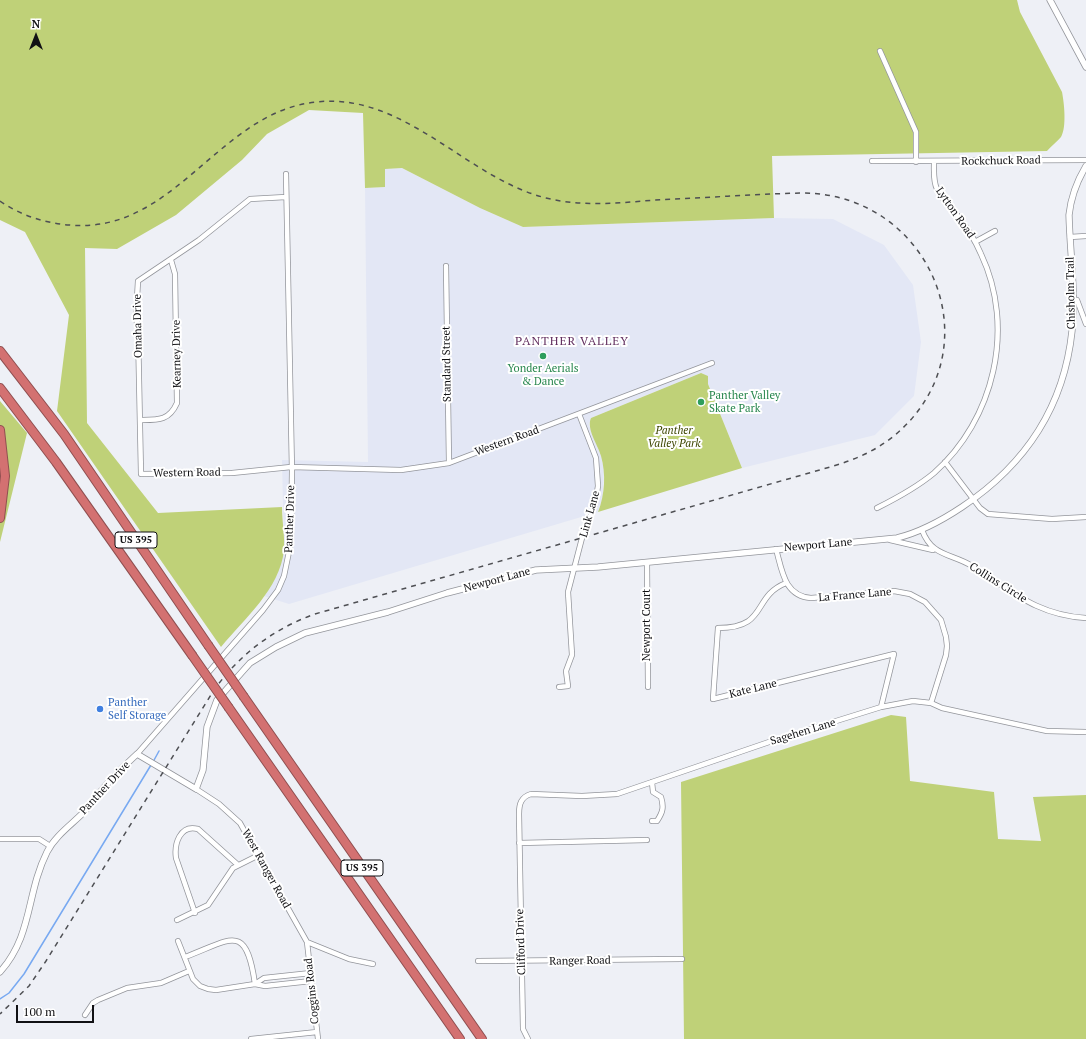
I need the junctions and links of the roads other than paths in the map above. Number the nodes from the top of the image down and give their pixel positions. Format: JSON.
{"nodes":[{"id":1,"x":1050,"y":0,"type":"edge"},
{"id":2,"x":880,"y":51,"type":"dead end"},
{"id":3,"x":1086,"y":67,"type":"edge"},
{"id":4,"x":1086,"y":160,"type":"edge"},
{"id":5,"x":872,"y":161,"type":"dead end"},
{"id":6,"x":916,"y":162,"type":"junction"},
{"id":7,"x":934,"y":162,"type":"junction"},
{"id":8,"x":1086,"y":166,"type":"edge"},
{"id":9,"x":286,"y":174,"type":"dead end"},
{"id":10,"x":286,"y":197,"type":"junction"},
{"id":11,"x":995,"y":231,"type":"dead end"},
{"id":12,"x":1086,"y":236,"type":"edge"},
{"id":13,"x":1070,"y":237,"type":"junction"},
{"id":14,"x":975,"y":242,"type":"junction"},
{"id":15,"x":171,"y":260,"type":"junction"},
{"id":16,"x":446,"y":266,"type":"dead end"},
{"id":17,"x":1073,"y":301,"type":"junction"},
{"id":18,"x":1086,"y":324,"type":"edge"},
{"id":19,"x":0,"y":351,"type":"edge"},
{"id":20,"x":712,"y":363,"type":"dead end"},
{"id":21,"x":0,"y":388,"type":"edge"},
{"id":22,"x":579,"y":414,"type":"junction"},
{"id":23,"x":140,"y":420,"type":"junction"},
{"id":24,"x":0,"y":430,"type":"edge"},
{"id":25,"x":945,"y":462,"type":"junction"},
{"id":26,"x":449,"y":463,"type":"junction"},
{"id":27,"x":291,"y":467,"type":"junction"},
{"id":28,"x":141,"y":474,"type":"joint"},
{"id":29,"x":974,"y":499,"type":"junction"},
{"id":30,"x":877,"y":508,"type":"dead end"},
{"id":31,"x":1086,"y":517,"type":"edge"},
{"id":32,"x":0,"y":518,"type":"edge"},
{"id":33,"x":922,"y":530,"type":"junction"},
{"id":34,"x":888,"y":539,"type":"junction"},
{"id":35,"x":776,"y":549,"type":"junction"},
{"id":36,"x":935,"y":550,"type":"junction"},
{"id":37,"x":647,"y":563,"type":"junction"},
{"id":38,"x":575,"y":568,"type":"junction"},
{"id":39,"x":786,"y":584,"type":"junction"},
{"id":40,"x":1086,"y":618,"type":"edge"},
{"id":41,"x":559,"y":687,"type":"dead end"},
{"id":42,"x":648,"y":687,"type":"dead end"},
{"id":43,"x":931,"y":703,"type":"junction"},
{"id":44,"x":881,"y":707,"type":"junction"},
{"id":45,"x":1086,"y":732,"type":"edge"},
{"id":46,"x":137,"y":754,"type":"junction"},
{"id":47,"x":652,"y":782,"type":"junction"},
{"id":48,"x":196,"y":789,"type":"junction"},
{"id":49,"x":524,"y":797,"type":"joint"},
{"id":50,"x":652,"y":821,"type":"dead end"},
{"id":51,"x":0,"y":839,"type":"edge"},
{"id":52,"x":647,"y":840,"type":"dead end"},
{"id":53,"x":519,"y":843,"type":"junction"},
{"id":54,"x":50,"y":846,"type":"junction"},
{"id":55,"x":258,"y":855,"type":"junction"},
{"id":56,"x":238,"y":865,"type":"junction"},
{"id":57,"x":195,"y":913,"type":"junction"},
{"id":58,"x":177,"y":920,"type":"dead end"},
{"id":59,"x":178,"y":941,"type":"dead end"},
{"id":60,"x":307,"y":942,"type":"junction"},
{"id":61,"x":185,"y":957,"type":"junction"},
{"id":62,"x":682,"y":959,"type":"dead end"},
{"id":63,"x":478,"y":961,"type":"dead end"},
{"id":64,"x":520,"y":961,"type":"junction"},
{"id":65,"x":373,"y":964,"type":"dead end"},
{"id":66,"x":189,"y":971,"type":"junction"},
{"id":67,"x":0,"y":972,"type":"edge"},
{"id":68,"x":310,"y":973,"type":"junction"},
{"id":69,"x":311,"y":981,"type":"junction"},
{"id":70,"x":255,"y":984,"type":"junction"},
{"id":71,"x":86,"y":1015,"type":"dead end"},
{"id":72,"x":317,"y":1032,"type":"junction"},
{"id":73,"x":251,"y":1039,"type":"edge"},
{"id":74,"x":318,"y":1039,"type":"edge"},
{"id":75,"x":460,"y":1039,"type":"edge"},
{"id":76,"x":482,"y":1039,"type":"edge"},
{"id":77,"x":528,"y":1039,"type":"edge"}],
"edges":[{"from":1,"to":3,"type":"street"},
{"from":2,"to":6,"type":"street"},
{"from":4,"to":7,"type":"street","name":"Rockchuck Road"},
{"from":5,"to":6,"type":"street","name":"Rockchuck Road"},
{"from":6,"to":7,"type":"street","name":"Rockchuck Road"},
{"from":7,"to":14,"type":"street","name":"Lytton Road"},
{"from":8,"to":13,"type":"street","name":"Chisholm Trail"},
{"from":9,"to":10,"type":"street","name":"Panther Drive"},
{"from":10,"to":15,"type":"street","name":"Omaha Drive"},
{"from":10,"to":27,"type":"street","name":"Panther Drive"},
{"from":11,"to":14,"type":"street"},
{"from":12,"to":13,"type":"street"},
{"from":13,"to":17,"type":"street","name":"Chisholm Trail"},
{"from":14,"to":25,"type":"street","name":"Lytton Road"},
{"from":15,"to":23,"type":"street","name":"Omaha Drive"},
{"from":15,"to":23,"type":"street","name":"Kearney Drive"},
{"from":16,"to":26,"type":"street","name":"Standard Street"},
{"from":17,"to":18,"type":"street"},
{"from":17,"to":29,"type":"street","name":"Chisholm Trail"},
{"from":19,"to":76,"type":"highway","number":"US 395","bridge":true},
{"from":20,"to":22,"type":"street","name":"Western Road"},
{"from":21,"to":75,"type":"highway","number":"US 395","bridge":true},
{"from":22,"to":26,"type":"street","name":"Western Road"},
{"from":22,"to":38,"type":"street","name":"Link Lane"},
{"from":23,"to":28,"type":"street","name":"Omaha Drive"},
{"from":24,"to":32,"type":"highway"},
{"from":25,"to":29,"type":"street"},
{"from":25,"to":30,"type":"street","name":"Lytton Road"},
{"from":26,"to":27,"type":"street","name":"Western Road"},
{"from":27,"to":28,"type":"street","name":"Western Road"},
{"from":27,"to":46,"type":"street","name":"Panther Drive"},
{"from":29,"to":31,"type":"street"},
{"from":29,"to":33,"type":"street","name":"Chisholm Trail"},
{"from":33,"to":34,"type":"street","name":"Newport Lane"},
{"from":33,"to":36,"type":"street"},
{"from":34,"to":35,"type":"street","name":"Newport Lane"},
{"from":34,"to":36,"type":"street","name":"Collins Circle"},
{"from":35,"to":37,"type":"street","name":"Newport Lane"},
{"from":35,"to":39,"type":"street"},
{"from":36,"to":40,"type":"street","name":"Collins Circle"},
{"from":37,"to":38,"type":"street","name":"Newport Lane"},
{"from":37,"to":42,"type":"street","name":"Newport Court"},
{"from":38,"to":41,"type":"street","name":"Link Lane"},
{"from":38,"to":48,"type":"street","name":"Newport Lane"},
{"from":39,"to":43,"type":"street","name":"La France Lane"},
{"from":39,"to":44,"type":"street","name":"Kate Lane"},
{"from":43,"to":44,"type":"street","name":"Sagehen Lane"},
{"from":43,"to":45,"type":"street","name":"Sagehen Lane"},
{"from":44,"to":47,"type":"street","name":"Sagehen Lane"},
{"from":46,"to":48,"type":"street","name":"West Ranger Road"},
{"from":46,"to":54,"type":"street","name":"Panther Drive"},
{"from":47,"to":49,"type":"street","name":"Sagehen Lane"},
{"from":47,"to":50,"type":"street"},
{"from":48,"to":55,"type":"street","name":"West Ranger Road"},
{"from":49,"to":53,"type":"street","name":"Clifford Drive"},
{"from":51,"to":54,"type":"street"},
{"from":52,"to":53,"type":"street"},
{"from":53,"to":64,"type":"street","name":"Clifford Drive"},
{"from":54,"to":67,"type":"street","name":"Panther Drive"},
{"from":55,"to":56,"type":"street"},
{"from":55,"to":60,"type":"street","name":"West Ranger Road"},
{"from":56,"to":57,"type":"street"},
{"from":56,"to":57,"type":"street"},
{"from":57,"to":58,"type":"street"},
{"from":59,"to":61,"type":"street"},
{"from":60,"to":65,"type":"street"},
{"from":60,"to":68,"type":"street","name":"Coggins Road"},
{"from":61,"to":66,"type":"street"},
{"from":61,"to":70,"type":"street"},
{"from":62,"to":64,"type":"street","name":"Ranger Road"},
{"from":63,"to":64,"type":"street","name":"Ranger Road"},
{"from":64,"to":77,"type":"street","name":"Clifford Drive"},
{"from":66,"to":70,"type":"street"},
{"from":66,"to":71,"type":"street"},
{"from":68,"to":69,"type":"street","name":"Coggins Road"},
{"from":68,"to":70,"type":"street"},
{"from":69,"to":70,"type":"street"},
{"from":69,"to":72,"type":"street","name":"Coggins Road"},
{"from":72,"to":73,"type":"street"},
{"from":72,"to":74,"type":"street","name":"Coggins Road"}]}
